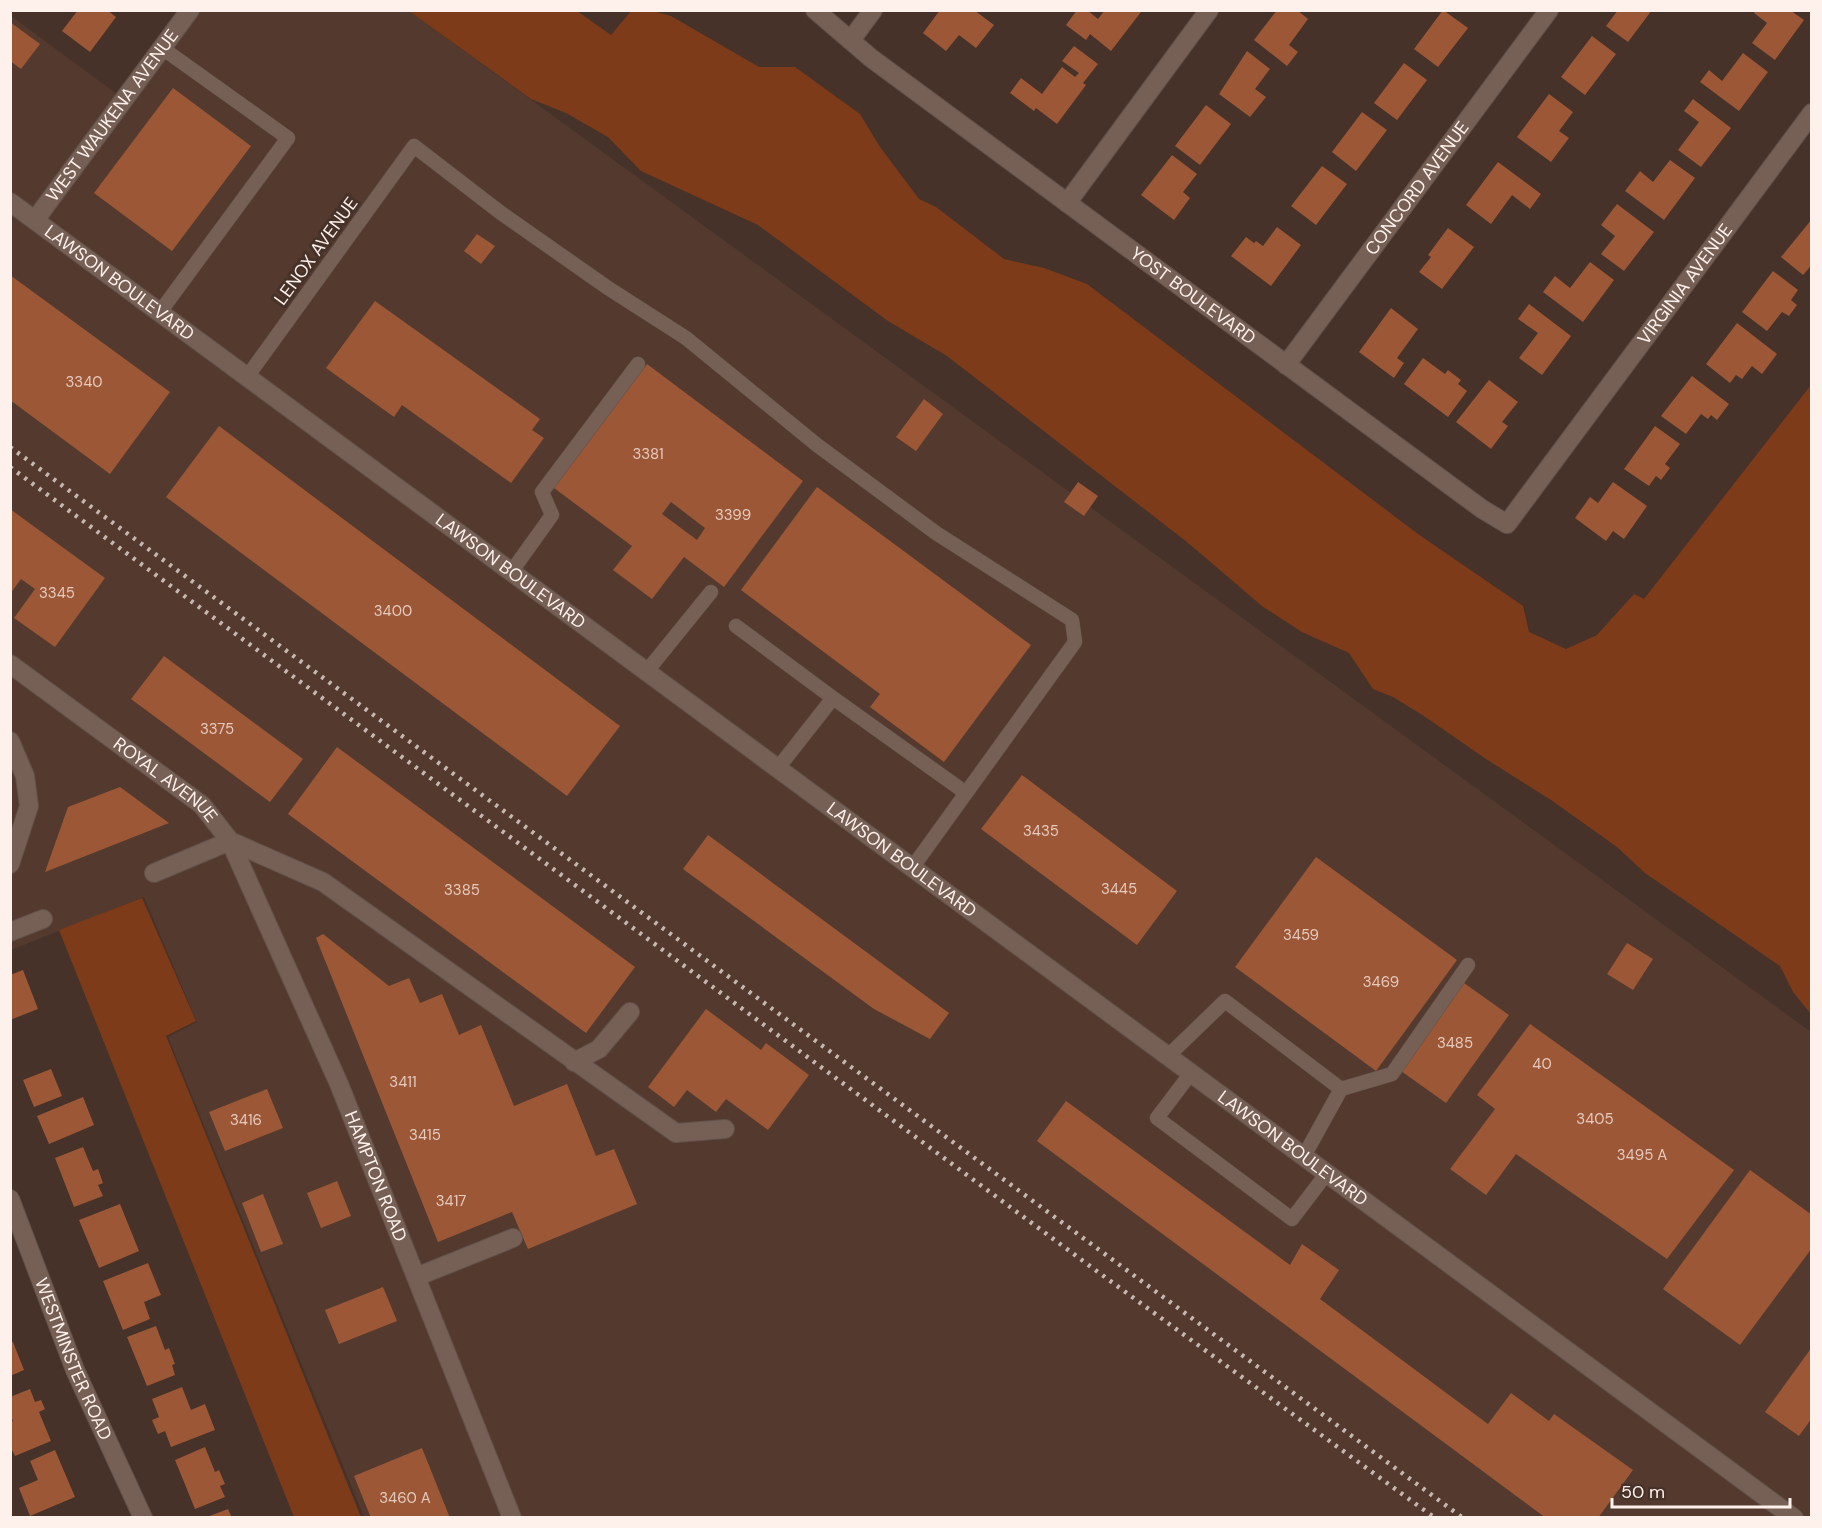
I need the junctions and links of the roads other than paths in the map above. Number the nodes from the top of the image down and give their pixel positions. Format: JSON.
{"nodes":[{"id":1,"x":190,"y":10,"type":"edge"},
{"id":2,"x":815,"y":10,"type":"edge"},
{"id":3,"x":873,"y":10,"type":"edge"},
{"id":4,"x":1209,"y":10,"type":"edge"},
{"id":5,"x":1549,"y":10,"type":"edge"},
{"id":6,"x":851,"y":40,"type":"junction"},
{"id":7,"x":162,"y":48,"type":"junction"},
{"id":8,"x":1812,"y":112,"type":"edge"},
{"id":9,"x":10,"y":202,"type":"edge"},
{"id":10,"x":1067,"y":203,"type":"junction"},
{"id":11,"x":35,"y":220,"type":"junction"},
{"id":12,"x":160,"y":312,"type":"junction"},
{"id":13,"x":638,"y":364,"type":"dead end"},
{"id":14,"x":1286,"y":365,"type":"junction"},
{"id":15,"x":247,"y":377,"type":"junction"},
{"id":16,"x":1557,"y":456,"type":"joint"},
{"id":17,"x":512,"y":571,"type":"junction"},
{"id":18,"x":711,"y":592,"type":"dead end"},
{"id":19,"x":736,"y":626,"type":"dead end"},
{"id":20,"x":10,"y":664,"type":"edge"},
{"id":21,"x":646,"y":671,"type":"junction"},
{"id":22,"x":833,"y":698,"type":"junction"},
{"id":23,"x":10,"y":741,"type":"edge"},
{"id":24,"x":778,"y":768,"type":"junction"},
{"id":25,"x":966,"y":793,"type":"junction"},
{"id":26,"x":230,"y":841,"type":"junction"},
{"id":27,"x":10,"y":864,"type":"edge"},
{"id":28,"x":912,"y":867,"type":"junction"},
{"id":29,"x":154,"y":873,"type":"dead end"},
{"id":30,"x":43,"y":919,"type":"dead end"},
{"id":31,"x":10,"y":932,"type":"edge"},
{"id":32,"x":1468,"y":965,"type":"dead end"},
{"id":33,"x":630,"y":1012,"type":"dead end"},
{"id":34,"x":1168,"y":1056,"type":"junction"},
{"id":35,"x":574,"y":1062,"type":"junction"},
{"id":36,"x":1191,"y":1073,"type":"junction"},
{"id":37,"x":1341,"y":1089,"type":"junction"},
{"id":38,"x":725,"y":1129,"type":"dead end"},
{"id":39,"x":1304,"y":1156,"type":"junction"},
{"id":40,"x":1327,"y":1173,"type":"junction"},
{"id":41,"x":10,"y":1199,"type":"edge"},
{"id":42,"x":513,"y":1238,"type":"dead end"},
{"id":43,"x":416,"y":1277,"type":"junction"},
{"id":44,"x":143,"y":1518,"type":"edge"},
{"id":45,"x":512,"y":1518,"type":"edge"},
{"id":46,"x":1794,"y":1518,"type":"edge"}],
"edges":[{"from":1,"to":7,"type":"street","name":"WEST WAUKENA AVENUE"},
{"from":2,"to":6,"type":"street","name":"YOST BOULEVARD"},
{"from":3,"to":6,"type":"street"},
{"from":4,"to":10,"type":"street"},
{"from":5,"to":14,"type":"street","name":"CONCORD AVENUE"},
{"from":6,"to":10,"type":"street","name":"YOST BOULEVARD"},
{"from":7,"to":11,"type":"street","name":"WEST WAUKENA AVENUE"},
{"from":7,"to":12,"type":"lane"},
{"from":8,"to":16,"type":"street","name":"VIRGINIA AVENUE"},
{"from":9,"to":11,"type":"street","name":"LAWSON BOULEVARD"},
{"from":10,"to":14,"type":"street","name":"YOST BOULEVARD"},
{"from":11,"to":12,"type":"street","name":"LAWSON BOULEVARD"},
{"from":12,"to":15,"type":"street","name":"LAWSON BOULEVARD"},
{"from":13,"to":17,"type":"lane"},
{"from":14,"to":16,"type":"street","name":"YOST BOULEVARD"},
{"from":15,"to":17,"type":"street","name":"LAWSON BOULEVARD"},
{"from":15,"to":25,"type":"lane","name":"LENOX AVENUE"},
{"from":17,"to":21,"type":"street","name":"LAWSON BOULEVARD"},
{"from":18,"to":21,"type":"lane"},
{"from":19,"to":22,"type":"lane"},
{"from":20,"to":26,"type":"street","name":"ROYAL AVENUE"},
{"from":21,"to":24,"type":"street","name":"LAWSON BOULEVARD"},
{"from":22,"to":24,"type":"lane"},
{"from":22,"to":25,"type":"lane"},
{"from":23,"to":27,"type":"street"},
{"from":24,"to":28,"type":"street","name":"LAWSON BOULEVARD"},
{"from":25,"to":28,"type":"lane"},
{"from":26,"to":29,"type":"street"},
{"from":26,"to":35,"type":"street","name":"ROYAL AVENUE"},
{"from":26,"to":43,"type":"street","name":"HAMPTON ROAD"},
{"from":28,"to":34,"type":"street","name":"LAWSON BOULEVARD"},
{"from":30,"to":31,"type":"street"},
{"from":32,"to":37,"type":"lane"},
{"from":33,"to":35,"type":"street"},
{"from":34,"to":36,"type":"street","name":"LAWSON BOULEVARD"},
{"from":34,"to":37,"type":"lane"},
{"from":35,"to":38,"type":"street","name":"ROYAL AVENUE"},
{"from":36,"to":39,"type":"street","name":"LAWSON BOULEVARD"},
{"from":36,"to":40,"type":"lane"},
{"from":37,"to":39,"type":"lane"},
{"from":39,"to":40,"type":"street","name":"LAWSON BOULEVARD"},
{"from":40,"to":46,"type":"street","name":"LAWSON BOULEVARD"},
{"from":41,"to":44,"type":"street","name":"WESTMINSTER ROAD"},
{"from":42,"to":43,"type":"street"},
{"from":43,"to":45,"type":"street","name":"HAMPTON ROAD"}]}
